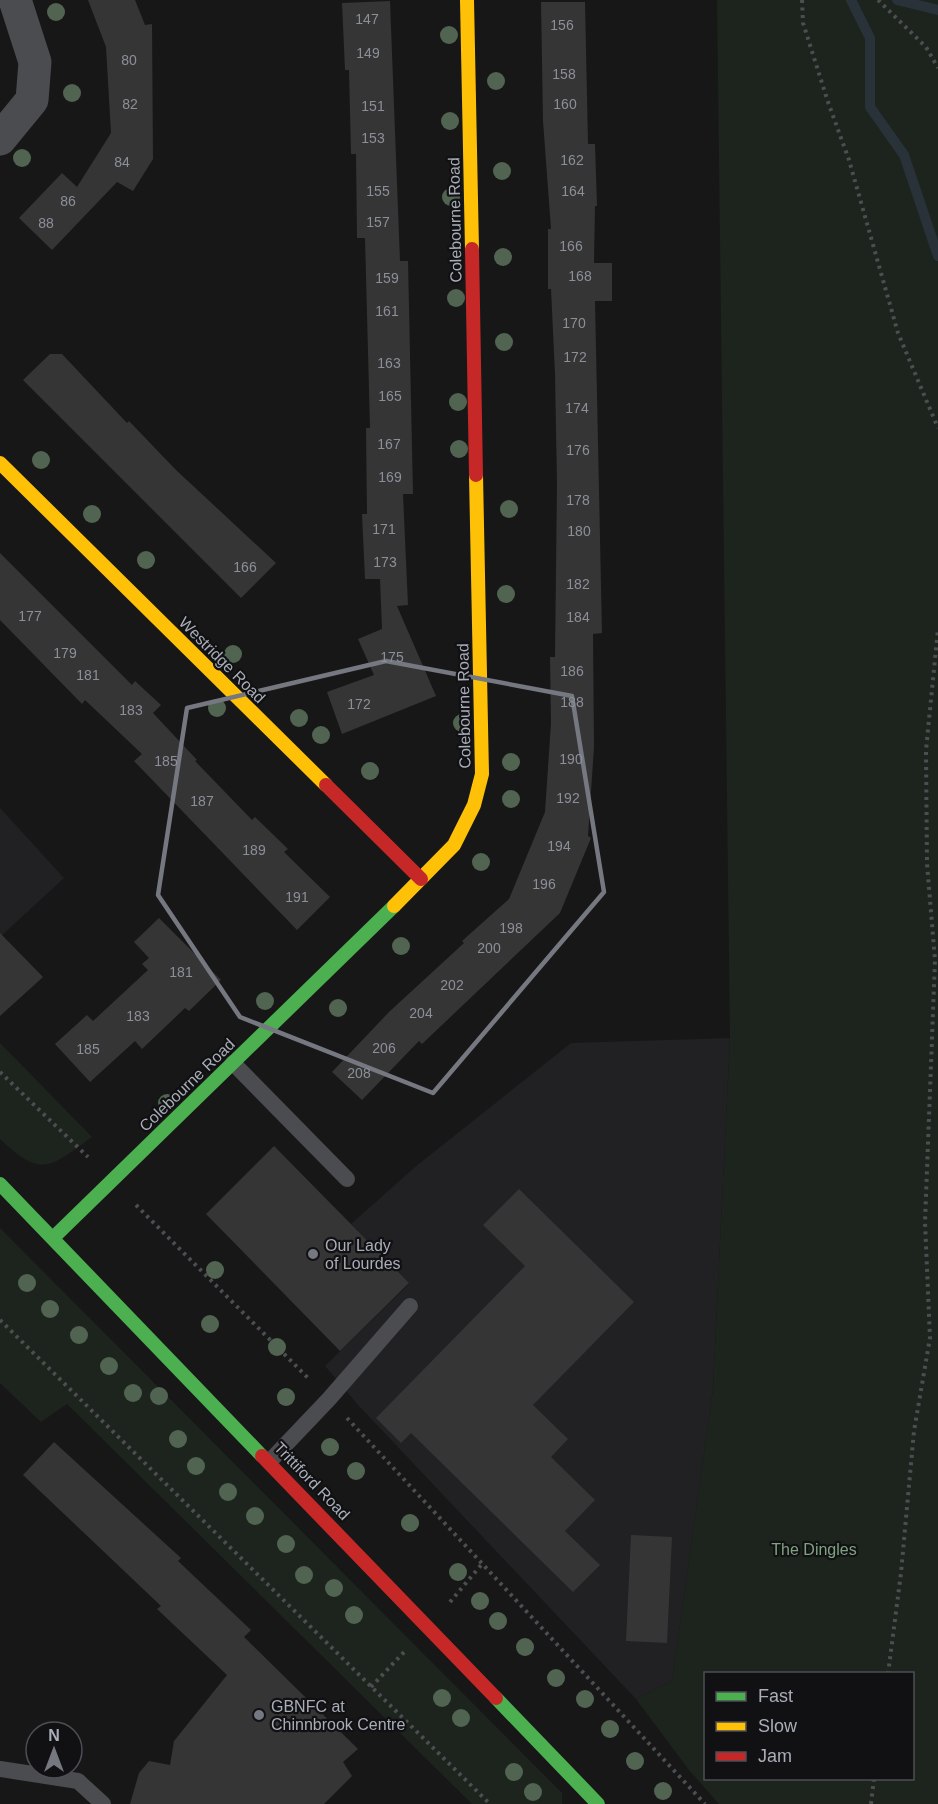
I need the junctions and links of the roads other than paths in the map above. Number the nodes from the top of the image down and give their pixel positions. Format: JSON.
{"nodes":[{"id":1,"x":15,"y":0,"type":"edge"},
{"id":2,"x":467,"y":0,"type":"edge"},
{"id":3,"x":0,"y":139,"type":"edge"},
{"id":4,"x":0,"y":463,"type":"edge"},
{"id":5,"x":422,"y":879,"type":"junction"},
{"id":6,"x":233,"y":1063,"type":"junction"},
{"id":7,"x":347,"y":1179,"type":"dead end"},
{"id":8,"x":0,"y":1184,"type":"edge"},
{"id":9,"x":54,"y":1237,"type":"junction"},
{"id":10,"x":411,"y":1306,"type":"dead end"},
{"id":11,"x":270,"y":1461,"type":"junction"},
{"id":12,"x":0,"y":1769,"type":"edge"},
{"id":13,"x":103,"y":1804,"type":"edge"},
{"id":14,"x":598,"y":1804,"type":"edge"}],
"edges":[{"from":1,"to":3,"type":"street"},
{"from":2,"to":5,"type":"street","name":"Colebourne Road"},
{"from":4,"to":5,"type":"street","name":"Westridge Road"},
{"from":5,"to":6,"type":"street","name":"Colebourne Road"},
{"from":6,"to":7,"type":"lane"},
{"from":6,"to":9,"type":"street","name":"Colebourne Road"},
{"from":8,"to":9,"type":"street","name":"Trittiford Road"},
{"from":9,"to":11,"type":"street","name":"Trittiford Road"},
{"from":10,"to":11,"type":"lane"},
{"from":11,"to":14,"type":"street","name":"Trittiford Road"},
{"from":12,"to":13,"type":"lane"}]}
